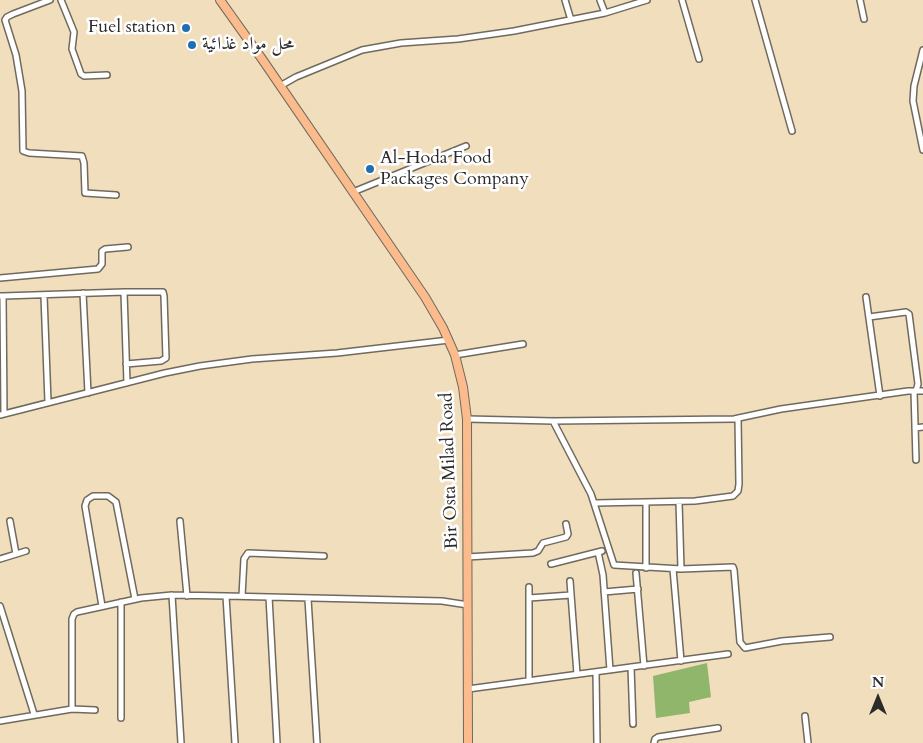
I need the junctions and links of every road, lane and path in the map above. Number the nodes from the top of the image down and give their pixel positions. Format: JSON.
{"nodes":[{"id":1,"x":50,"y":0,"type":"edge"},
{"id":2,"x":60,"y":0,"type":"edge"},
{"id":3,"x":220,"y":0,"type":"edge"},
{"id":4,"x":565,"y":0,"type":"edge"},
{"id":5,"x":600,"y":0,"type":"edge"},
{"id":6,"x":647,"y":0,"type":"edge"},
{"id":7,"x":682,"y":0,"type":"edge"},
{"id":8,"x":755,"y":0,"type":"edge"},
{"id":9,"x":860,"y":0,"type":"edge"},
{"id":10,"x":633,"y":3,"type":"edge"},
{"id":11,"x":605,"y":13,"type":"junction"},
{"id":12,"x":7,"y":17,"type":"junction"},
{"id":13,"x":0,"y":19,"type":"edge"},
{"id":14,"x":864,"y":19,"type":"dead end"},
{"id":15,"x":571,"y":20,"type":"junction"},
{"id":16,"x":923,"y":50,"type":"edge"},
{"id":17,"x":699,"y":59,"type":"dead end"},
{"id":18,"x":108,"y":75,"type":"dead end"},
{"id":19,"x":280,"y":86,"type":"junction"},
{"id":20,"x":792,"y":131,"type":"dead end"},
{"id":21,"x":466,"y":146,"type":"dead end"},
{"id":22,"x":923,"y":150,"type":"edge"},
{"id":23,"x":353,"y":192,"type":"junction"},
{"id":24,"x":116,"y":195,"type":"dead end"},
{"id":25,"x":128,"y":247,"type":"dead end"},
{"id":26,"x":0,"y":278,"type":"edge"},
{"id":27,"x":124,"y":292,"type":"junction"},
{"id":28,"x":83,"y":293,"type":"junction"},
{"id":29,"x":1,"y":296,"type":"edge"},
{"id":30,"x":44,"y":296,"type":"junction"},
{"id":31,"x":866,"y":297,"type":"dead end"},
{"id":32,"x":869,"y":317,"type":"junction"},
{"id":33,"x":449,"y":340,"type":"junction"},
{"id":34,"x":523,"y":344,"type":"dead end"},
{"id":35,"x":455,"y":355,"type":"junction"},
{"id":36,"x":126,"y":364,"type":"junction"},
{"id":37,"x":127,"y":383,"type":"junction"},
{"id":38,"x":915,"y":391,"type":"junction"},
{"id":39,"x":923,"y":391,"type":"edge"},
{"id":40,"x":88,"y":393,"type":"junction"},
{"id":41,"x":880,"y":396,"type":"junction"},
{"id":42,"x":48,"y":402,"type":"junction"},
{"id":43,"x":2,"y":415,"type":"edge"},
{"id":44,"x":738,"y":418,"type":"junction"},
{"id":45,"x":467,"y":419,"type":"junction"},
{"id":46,"x":553,"y":421,"type":"junction"},
{"id":47,"x":923,"y":427,"type":"edge"},
{"id":48,"x":915,"y":428,"type":"junction"},
{"id":49,"x":916,"y":460,"type":"dead end"},
{"id":50,"x":646,"y":502,"type":"junction"},
{"id":51,"x":679,"y":502,"type":"junction"},
{"id":52,"x":594,"y":503,"type":"junction"},
{"id":53,"x":10,"y":521,"type":"dead end"},
{"id":54,"x":180,"y":521,"type":"dead end"},
{"id":55,"x":566,"y":524,"type":"dead end"},
{"id":56,"x":26,"y":551,"type":"dead end"},
{"id":57,"x":16,"y":554,"type":"junction"},
{"id":58,"x":324,"y":556,"type":"dead end"},
{"id":59,"x":468,"y":557,"type":"junction"},
{"id":60,"x":0,"y":559,"type":"edge"},
{"id":61,"x":551,"y":564,"type":"dead end"},
{"id":62,"x":646,"y":568,"type":"junction"},
{"id":63,"x":673,"y":569,"type":"junction"},
{"id":64,"x":681,"y":569,"type":"junction"},
{"id":65,"x":636,"y":573,"type":"dead end"},
{"id":66,"x":570,"y":581,"type":"dead end"},
{"id":67,"x":529,"y":588,"type":"dead end"},
{"id":68,"x":638,"y":589,"type":"junction"},
{"id":69,"x":604,"y":592,"type":"junction"},
{"id":70,"x":571,"y":594,"type":"junction"},
{"id":71,"x":172,"y":595,"type":"junction"},
{"id":72,"x":187,"y":596,"type":"junction"},
{"id":73,"x":226,"y":596,"type":"junction"},
{"id":74,"x":242,"y":596,"type":"junction"},
{"id":75,"x":270,"y":597,"type":"junction"},
{"id":76,"x":529,"y":598,"type":"junction"},
{"id":77,"x":135,"y":599,"type":"junction"},
{"id":78,"x":308,"y":599,"type":"junction"},
{"id":79,"x":121,"y":602,"type":"junction"},
{"id":80,"x":468,"y":605,"type":"junction"},
{"id":81,"x":0,"y":606,"type":"edge"},
{"id":82,"x":102,"y":606,"type":"junction"},
{"id":83,"x":830,"y":637,"type":"dead end"},
{"id":84,"x":728,"y":654,"type":"dead end"},
{"id":85,"x":681,"y":661,"type":"junction"},
{"id":86,"x":644,"y":666,"type":"junction"},
{"id":87,"x":631,"y":667,"type":"junction"},
{"id":88,"x":610,"y":670,"type":"junction"},
{"id":89,"x":596,"y":672,"type":"junction"},
{"id":90,"x":577,"y":674,"type":"junction"},
{"id":91,"x":529,"y":681,"type":"junction"},
{"id":92,"x":468,"y":689,"type":"junction"},
{"id":93,"x":72,"y":709,"type":"junction"},
{"id":94,"x":95,"y":710,"type":"dead end"},
{"id":95,"x":34,"y":714,"type":"junction"},
{"id":96,"x":804,"y":716,"type":"dead end"},
{"id":97,"x":121,"y":718,"type":"dead end"},
{"id":98,"x":0,"y":721,"type":"edge"},
{"id":99,"x":633,"y":724,"type":"dead end"},
{"id":100,"x":718,"y":728,"type":"dead end"},
{"id":101,"x":181,"y":743,"type":"edge"},
{"id":102,"x":235,"y":743,"type":"edge"},
{"id":103,"x":277,"y":743,"type":"edge"},
{"id":104,"x":317,"y":743,"type":"edge"},
{"id":105,"x":468,"y":743,"type":"edge"},
{"id":106,"x":597,"y":743,"type":"edge"},
{"id":107,"x":654,"y":743,"type":"edge"},
{"id":108,"x":808,"y":743,"type":"edge"}],
"edges":[{"from":1,"to":12,"type":"street"},
{"from":2,"to":18,"type":"street"},
{"from":3,"to":19,"type":"main road","name":"Bir Osta Milad Road"},
{"from":4,"to":15,"type":"street"},
{"from":5,"to":11,"type":"street"},
{"from":6,"to":10,"type":"street"},
{"from":7,"to":17,"type":"street"},
{"from":8,"to":20,"type":"street"},
{"from":9,"to":14,"type":"street"},
{"from":10,"to":11,"type":"street"},
{"from":11,"to":15,"type":"street"},
{"from":12,"to":13,"type":"street"},
{"from":12,"to":24,"type":"street"},
{"from":15,"to":19,"type":"street"},
{"from":16,"to":22,"type":"street"},
{"from":19,"to":23,"type":"main road","name":"Bir Osta Milad Road"},
{"from":21,"to":23,"type":"street"},
{"from":23,"to":33,"type":"main road","name":"Bir Osta Milad Road"},
{"from":25,"to":26,"type":"street"},
{"from":27,"to":28,"type":"street"},
{"from":27,"to":36,"type":"street"},
{"from":27,"to":36,"type":"street"},
{"from":28,"to":30,"type":"street"},
{"from":28,"to":40,"type":"street"},
{"from":29,"to":30,"type":"street"},
{"from":29,"to":43,"type":"street"},
{"from":30,"to":42,"type":"street"},
{"from":31,"to":32,"type":"street"},
{"from":32,"to":38,"type":"street"},
{"from":32,"to":41,"type":"street"},
{"from":33,"to":35,"type":"main road","name":"Bir Osta Milad Road"},
{"from":33,"to":37,"type":"street"},
{"from":34,"to":35,"type":"street"},
{"from":35,"to":45,"type":"main road","name":"Bir Osta Milad Road"},
{"from":36,"to":37,"type":"street"},
{"from":37,"to":40,"type":"street"},
{"from":38,"to":39,"type":"street"},
{"from":38,"to":41,"type":"street"},
{"from":38,"to":48,"type":"street"},
{"from":40,"to":42,"type":"street"},
{"from":41,"to":44,"type":"street"},
{"from":42,"to":43,"type":"street"},
{"from":44,"to":46,"type":"street"},
{"from":44,"to":51,"type":"street"},
{"from":45,"to":46,"type":"street"},
{"from":45,"to":59,"type":"main road","name":"Bir Osta Milad Road"},
{"from":46,"to":52,"type":"street"},
{"from":47,"to":48,"type":"street"},
{"from":48,"to":49,"type":"street"},
{"from":50,"to":51,"type":"street"},
{"from":50,"to":52,"type":"street"},
{"from":50,"to":62,"type":"street"},
{"from":51,"to":64,"type":"street"},
{"from":52,"to":62,"type":"street"},
{"from":53,"to":57,"type":"street"},
{"from":54,"to":72,"type":"street"},
{"from":55,"to":59,"type":"street"},
{"from":56,"to":57,"type":"street"},
{"from":57,"to":60,"type":"street"},
{"from":58,"to":74,"type":"street"},
{"from":59,"to":80,"type":"main road","name":"Bir Osta Milad Road"},
{"from":61,"to":69,"type":"street"},
{"from":62,"to":63,"type":"street"},
{"from":63,"to":64,"type":"street"},
{"from":63,"to":85,"type":"street"},
{"from":64,"to":83,"type":"street"},
{"from":65,"to":68,"type":"street"},
{"from":66,"to":70,"type":"street"},
{"from":67,"to":76,"type":"street"},
{"from":68,"to":69,"type":"street"},
{"from":68,"to":86,"type":"street"},
{"from":69,"to":88,"type":"street"},
{"from":70,"to":76,"type":"street"},
{"from":70,"to":90,"type":"street"},
{"from":71,"to":72,"type":"street"},
{"from":71,"to":77,"type":"street"},
{"from":71,"to":101,"type":"street"},
{"from":72,"to":73,"type":"street"},
{"from":73,"to":74,"type":"street"},
{"from":73,"to":102,"type":"street"},
{"from":74,"to":75,"type":"street"},
{"from":75,"to":78,"type":"street"},
{"from":75,"to":103,"type":"street"},
{"from":76,"to":91,"type":"street"},
{"from":77,"to":79,"type":"street"},
{"from":77,"to":82,"type":"street"},
{"from":78,"to":80,"type":"street"},
{"from":78,"to":104,"type":"street"},
{"from":79,"to":82,"type":"street"},
{"from":79,"to":97,"type":"street"},
{"from":80,"to":92,"type":"main road","name":"Bir Osta Milad Road"},
{"from":81,"to":95,"type":"street"},
{"from":82,"to":93,"type":"street"},
{"from":84,"to":85,"type":"street"},
{"from":85,"to":86,"type":"street"},
{"from":86,"to":87,"type":"street"},
{"from":87,"to":88,"type":"street"},
{"from":87,"to":99,"type":"street"},
{"from":88,"to":89,"type":"street"},
{"from":89,"to":90,"type":"street"},
{"from":89,"to":106,"type":"street"},
{"from":90,"to":91,"type":"street"},
{"from":91,"to":92,"type":"street"},
{"from":92,"to":105,"type":"main road","name":"Bir Osta Milad Road"},
{"from":93,"to":94,"type":"street"},
{"from":93,"to":95,"type":"street"},
{"from":95,"to":98,"type":"street"},
{"from":96,"to":108,"type":"street"},
{"from":100,"to":107,"type":"street"}]}
